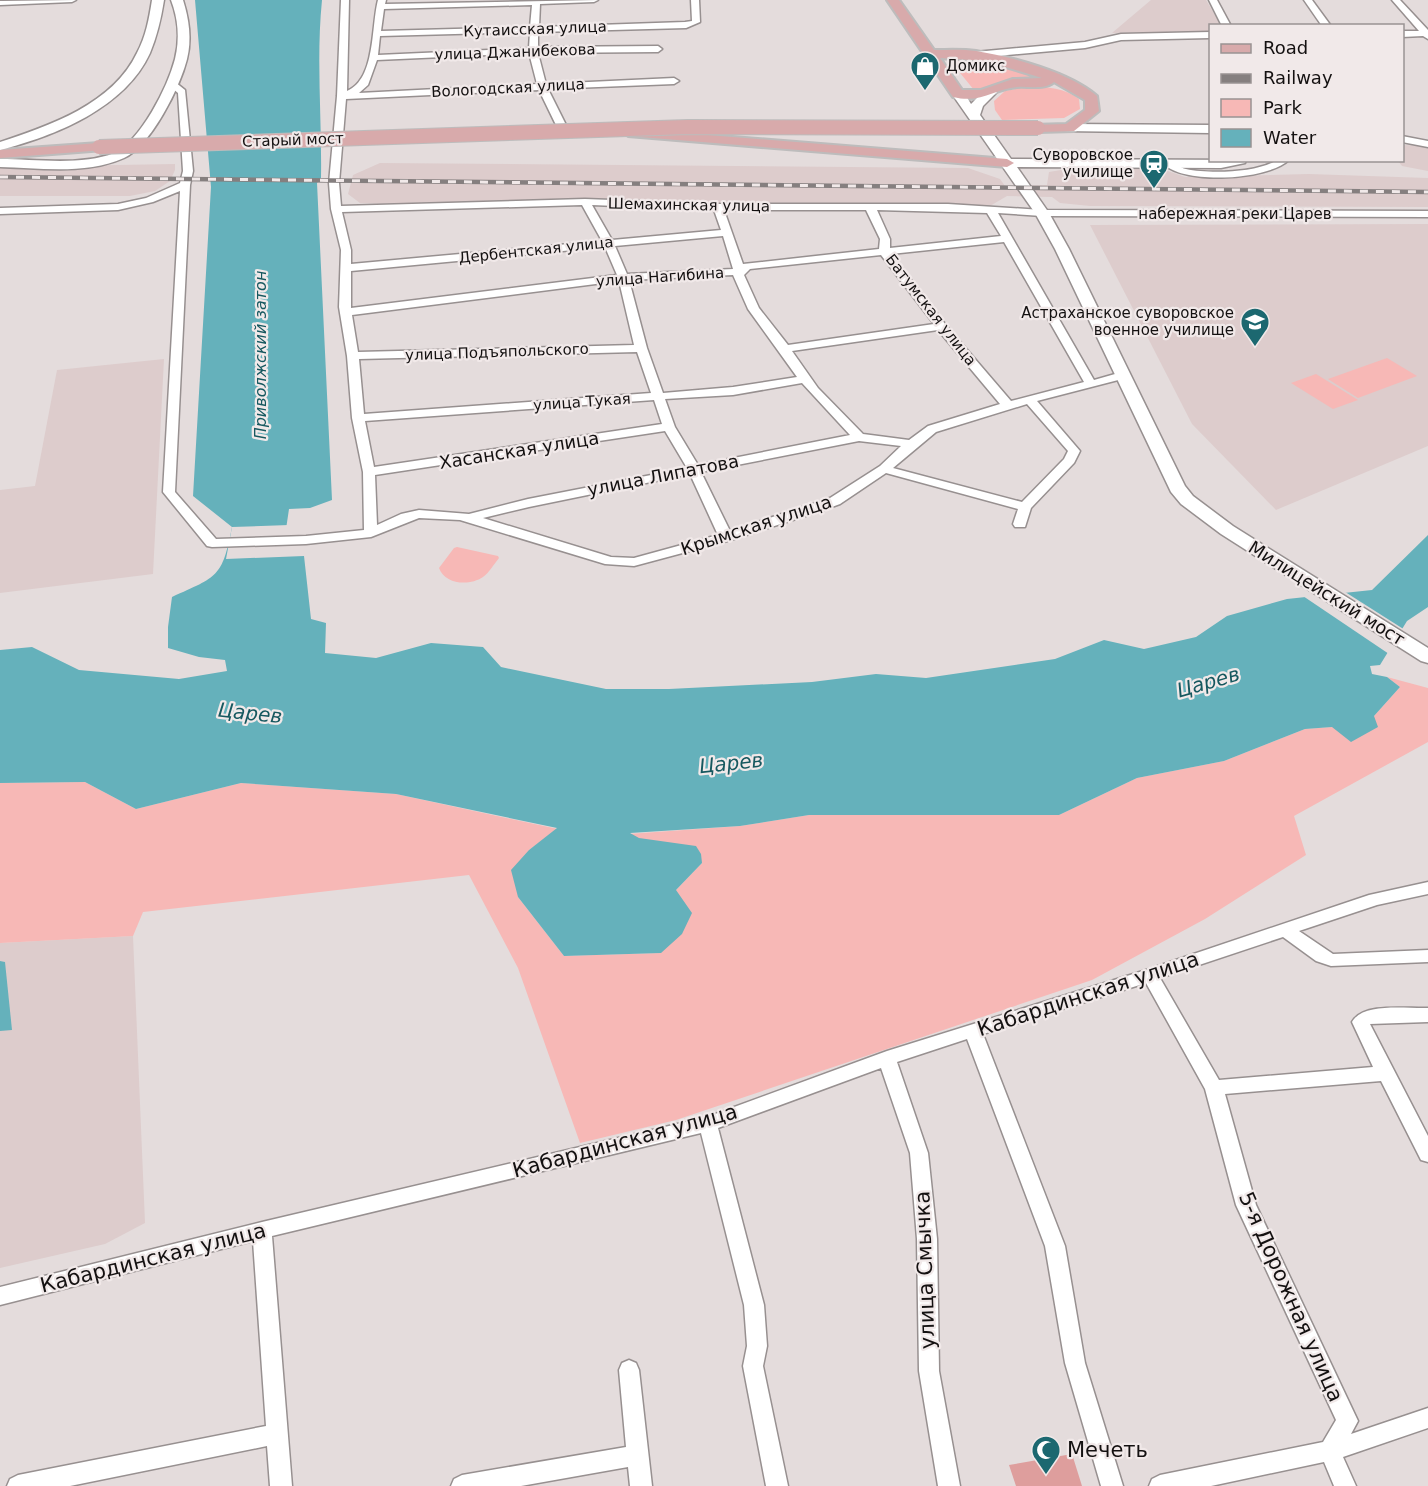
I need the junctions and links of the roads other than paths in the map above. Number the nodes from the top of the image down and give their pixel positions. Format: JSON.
{"nodes":[{"id":1,"x":72,"y":0,"type":"edge"},
{"id":2,"x":158,"y":0,"type":"edge"},
{"id":3,"x":177,"y":0,"type":"edge"},
{"id":4,"x":345,"y":0,"type":"edge"},
{"id":5,"x":594,"y":0,"type":"edge"},
{"id":6,"x":695,"y":0,"type":"edge"},
{"id":7,"x":893,"y":0,"type":"edge"},
{"id":8,"x":1213,"y":0,"type":"edge"},
{"id":9,"x":1308,"y":0,"type":"edge"},
{"id":10,"x":1396,"y":0,"type":"edge"},
{"id":11,"x":536,"y":1,"type":"edge"},
{"id":12,"x":381,"y":3,"type":"edge"},
{"id":13,"x":3,"y":5,"type":"edge"},
{"id":14,"x":1226,"y":24,"type":"edge"},
{"id":15,"x":1326,"y":24,"type":"edge"},
{"id":16,"x":536,"y":28,"type":"junction"},
{"id":17,"x":1404,"y":33,"type":"edge"},
{"id":18,"x":375,"y":34,"type":"junction"},
{"id":19,"x":1209,"y":34,"type":"edge"},
{"id":20,"x":1427,"y":34,"type":"edge"},
{"id":21,"x":658,"y":49,"type":"dead end"},
{"id":22,"x":533,"y":50,"type":"junction"},
{"id":23,"x":928,"y":53,"type":"junction"},
{"id":24,"x":975,"y":55,"type":"junction"},
{"id":25,"x":373,"y":58,"type":"junction"},
{"id":26,"x":674,"y":81,"type":"dead end"},
{"id":27,"x":172,"y":84,"type":"junction"},
{"id":28,"x":542,"y":87,"type":"junction"},
{"id":29,"x":1083,"y":91,"type":"junction"},
{"id":30,"x":991,"y":92,"type":"junction"},
{"id":31,"x":958,"y":94,"type":"junction"},
{"id":32,"x":342,"y":96,"type":"junction"},
{"id":33,"x":973,"y":116,"type":"junction"},
{"id":34,"x":561,"y":124,"type":"dead end"},
{"id":35,"x":54,"y":127,"type":"junction"},
{"id":36,"x":1069,"y":128,"type":"junction"},
{"id":37,"x":1209,"y":129,"type":"edge"},
{"id":38,"x":586,"y":130,"type":"junction"},
{"id":39,"x":1404,"y":139,"type":"edge"},
{"id":40,"x":1428,"y":144,"type":"edge"},
{"id":41,"x":0,"y":146,"type":"edge"},
{"id":42,"x":41,"y":151,"type":"junction"},
{"id":43,"x":0,"y":154,"type":"edge"},
{"id":44,"x":1230,"y":162,"type":"edge"},
{"id":45,"x":1282,"y":162,"type":"edge"},
{"id":46,"x":1007,"y":163,"type":"junction"},
{"id":47,"x":0,"y":164,"type":"edge"},
{"id":48,"x":1168,"y":164,"type":"junction"},
{"id":49,"x":185,"y":186,"type":"junction"},
{"id":50,"x":585,"y":202,"type":"junction"},
{"id":51,"x":718,"y":207,"type":"junction"},
{"id":52,"x":870,"y":207,"type":"junction"},
{"id":53,"x":336,"y":209,"type":"junction"},
{"id":54,"x":991,"y":210,"type":"junction"},
{"id":55,"x":0,"y":212,"type":"edge"},
{"id":56,"x":1042,"y":213,"type":"junction"},
{"id":57,"x":1428,"y":214,"type":"edge"},
{"id":58,"x":728,"y":232,"type":"junction"},
{"id":59,"x":1008,"y":238,"type":"junction"},
{"id":60,"x":609,"y":243,"type":"junction"},
{"id":61,"x":884,"y":251,"type":"junction"},
{"id":62,"x":344,"y":268,"type":"junction"},
{"id":63,"x":737,"y":272,"type":"junction"},
{"id":64,"x":623,"y":277,"type":"junction"},
{"id":65,"x":346,"y":312,"type":"junction"},
{"id":66,"x":941,"y":327,"type":"junction"},
{"id":67,"x":642,"y":348,"type":"junction"},
{"id":68,"x":784,"y":349,"type":"junction"},
{"id":69,"x":353,"y":356,"type":"junction"},
{"id":70,"x":1122,"y":376,"type":"junction"},
{"id":71,"x":805,"y":379,"type":"junction"},
{"id":72,"x":1091,"y":384,"type":"junction"},
{"id":73,"x":657,"y":397,"type":"junction"},
{"id":74,"x":1030,"y":400,"type":"junction"},
{"id":75,"x":1008,"y":405,"type":"junction"},
{"id":76,"x":358,"y":418,"type":"junction"},
{"id":77,"x":669,"y":427,"type":"junction"},
{"id":78,"x":859,"y":437,"type":"junction"},
{"id":79,"x":911,"y":444,"type":"junction"},
{"id":80,"x":693,"y":468,"type":"junction"},
{"id":81,"x":884,"y":469,"type":"junction"},
{"id":82,"x":369,"y":472,"type":"junction"},
{"id":83,"x":1025,"y":507,"type":"junction"},
{"id":84,"x":469,"y":518,"type":"junction"},
{"id":85,"x":1020,"y":524,"type":"dead end"},
{"id":86,"x":371,"y":533,"type":"junction"},
{"id":87,"x":726,"y":537,"type":"junction"},
{"id":88,"x":1428,"y":657,"type":"edge"},
{"id":89,"x":1428,"y":888,"type":"edge"},
{"id":90,"x":1284,"y":929,"type":"junction"},
{"id":91,"x":1428,"y":956,"type":"edge"},
{"id":92,"x":1150,"y":975,"type":"junction"},
{"id":93,"x":1428,"y":1015,"type":"edge"},
{"id":94,"x":973,"y":1030,"type":"junction"},
{"id":95,"x":887,"y":1058,"type":"junction"},
{"id":96,"x":1387,"y":1073,"type":"junction"},
{"id":97,"x":1214,"y":1088,"type":"junction"},
{"id":98,"x":708,"y":1124,"type":"junction"},
{"id":99,"x":1428,"y":1154,"type":"edge"},
{"id":100,"x":262,"y":1230,"type":"junction"},
{"id":101,"x":0,"y":1296,"type":"edge"},
{"id":102,"x":629,"y":1370,"type":"dead end"},
{"id":103,"x":1428,"y":1418,"type":"edge"},
{"id":104,"x":277,"y":1434,"type":"junction"},
{"id":105,"x":1330,"y":1450,"type":"junction"},
{"id":106,"x":638,"y":1455,"type":"junction"},
{"id":107,"x":18,"y":1486,"type":"edge"},
{"id":108,"x":281,"y":1486,"type":"edge"},
{"id":109,"x":462,"y":1486,"type":"edge"},
{"id":110,"x":641,"y":1486,"type":"edge"},
{"id":111,"x":777,"y":1486,"type":"edge"},
{"id":112,"x":950,"y":1486,"type":"edge"},
{"id":113,"x":1112,"y":1486,"type":"edge"},
{"id":114,"x":1161,"y":1486,"type":"edge"},
{"id":115,"x":1345,"y":1486,"type":"edge"}],
"edges":[{"from":1,"to":13,"type":"street"},
{"from":2,"to":35,"type":"main road"},
{"from":3,"to":27,"type":"main road"},
{"from":4,"to":32,"type":"street"},
{"from":5,"to":11,"type":"street"},
{"from":6,"to":16,"type":"street","name":"Кутаисская улица"},
{"from":7,"to":23,"type":"main road"},
{"from":8,"to":14,"type":"street"},
{"from":9,"to":15,"type":"street"},
{"from":10,"to":20,"type":"street"},
{"from":11,"to":12,"type":"street"},
{"from":11,"to":16,"type":"street"},
{"from":12,"to":18,"type":"street"},
{"from":16,"to":18,"type":"street","name":"Кутаисская улица"},
{"from":16,"to":22,"type":"street"},
{"from":17,"to":20,"type":"street"},
{"from":18,"to":25,"type":"street"},
{"from":19,"to":24,"type":"street"},
{"from":21,"to":22,"type":"street","name":"улица Джанибекова"},
{"from":22,"to":25,"type":"street","name":"улица Джанибекова"},
{"from":22,"to":28,"type":"street"},
{"from":23,"to":24,"type":"main road"},
{"from":23,"to":31,"type":"main road"},
{"from":24,"to":29,"type":"main road"},
{"from":25,"to":32,"type":"street"},
{"from":26,"to":28,"type":"street","name":"Вологодская улица"},
{"from":27,"to":47,"type":"main road"},
{"from":27,"to":49,"type":"street"},
{"from":28,"to":32,"type":"street","name":"Вологодская улица"},
{"from":28,"to":34,"type":"street"},
{"from":29,"to":30,"type":"main road"},
{"from":29,"to":36,"type":"main road"},
{"from":30,"to":31,"type":"main road"},
{"from":30,"to":33,"type":"main road"},
{"from":31,"to":33,"type":"main road","name":"Милицейский мост"},
{"from":32,"to":53,"type":"street"},
{"from":33,"to":46,"type":"main road","name":"Милицейский мост"},
{"from":35,"to":41,"type":"main road"},
{"from":35,"to":42,"type":"main road"},
{"from":36,"to":37,"type":"main road"},
{"from":36,"to":38,"type":"main road","bridge":true},
{"from":38,"to":42,"type":"main road","name":"Старый мост","bridge":true},
{"from":38,"to":46,"type":"main road","bridge":true},
{"from":39,"to":40,"type":"street"},
{"from":42,"to":43,"type":"main road","name":"Старый мост"},
{"from":44,"to":48,"type":"main road"},
{"from":45,"to":48,"type":"street"},
{"from":46,"to":48,"type":"main road"},
{"from":46,"to":56,"type":"main road","name":"Милицейский мост"},
{"from":49,"to":55,"type":"street"},
{"from":49,"to":86,"type":"street","name":"Крымская улица"},
{"from":50,"to":51,"type":"street","name":"Шемахинская улица"},
{"from":50,"to":53,"type":"street","name":"Шемахинская улица"},
{"from":50,"to":60,"type":"street"},
{"from":51,"to":52,"type":"street","name":"Шемахинская улица"},
{"from":51,"to":58,"type":"street"},
{"from":52,"to":54,"type":"street","name":"Шемахинская улица"},
{"from":52,"to":61,"type":"street","name":"Батумская улица"},
{"from":53,"to":62,"type":"street"},
{"from":54,"to":56,"type":"street","name":"Шемахинская улица"},
{"from":54,"to":59,"type":"street"},
{"from":56,"to":57,"type":"street","name":"набережная реки Царев"},
{"from":56,"to":70,"type":"main road","name":"Милицейский мост"},
{"from":58,"to":60,"type":"street","name":"Дербентская улица"},
{"from":58,"to":63,"type":"street"},
{"from":59,"to":61,"type":"street","name":"улица Нагибина"},
{"from":59,"to":72,"type":"street"},
{"from":60,"to":62,"type":"street","name":"Дербентская улица"},
{"from":60,"to":64,"type":"street"},
{"from":61,"to":63,"type":"street","name":"улица Нагибина"},
{"from":61,"to":66,"type":"street","name":"Батумская улица"},
{"from":62,"to":65,"type":"street"},
{"from":63,"to":64,"type":"street","name":"улица Нагибина"},
{"from":63,"to":68,"type":"street"},
{"from":64,"to":65,"type":"street","name":"улица Нагибина"},
{"from":64,"to":67,"type":"street"},
{"from":65,"to":69,"type":"street"},
{"from":66,"to":68,"type":"street"},
{"from":66,"to":75,"type":"street","name":"Батумская улица"},
{"from":67,"to":69,"type":"street","name":"улица Подъяпольского"},
{"from":67,"to":73,"type":"street"},
{"from":68,"to":71,"type":"street"},
{"from":69,"to":76,"type":"street"},
{"from":70,"to":72,"type":"street","name":"Крымская улица"},
{"from":70,"to":88,"type":"main road","name":"Милицейский мост"},
{"from":71,"to":73,"type":"street","name":"улица Тукая"},
{"from":71,"to":78,"type":"street"},
{"from":72,"to":74,"type":"street","name":"Крымская улица"},
{"from":73,"to":76,"type":"street","name":"улица Тукая"},
{"from":73,"to":77,"type":"street"},
{"from":74,"to":75,"type":"street","name":"Крымская улица"},
{"from":74,"to":83,"type":"street"},
{"from":75,"to":79,"type":"street","name":"Крымская улица"},
{"from":76,"to":82,"type":"street"},
{"from":77,"to":80,"type":"street"},
{"from":77,"to":82,"type":"street","name":"Хасанская улица"},
{"from":78,"to":79,"type":"street","name":"улица Липатова"},
{"from":78,"to":80,"type":"street","name":"улица Липатова"},
{"from":79,"to":81,"type":"street","name":"Крымская улица"},
{"from":80,"to":84,"type":"street","name":"улица Липатова"},
{"from":80,"to":87,"type":"street"},
{"from":81,"to":83,"type":"street"},
{"from":81,"to":87,"type":"street","name":"Крымская улица"},
{"from":82,"to":86,"type":"street"},
{"from":83,"to":85,"type":"street"},
{"from":84,"to":86,"type":"street","name":"Крымская улица"},
{"from":84,"to":87,"type":"street","name":"Крымская улица"},
{"from":89,"to":90,"type":"street","name":"Кабардинская улица"},
{"from":90,"to":91,"type":"street"},
{"from":90,"to":92,"type":"street","name":"Кабардинская улица"},
{"from":92,"to":94,"type":"street","name":"Кабардинская улица"},
{"from":92,"to":97,"type":"street","name":"5-я Дорожная улица"},
{"from":93,"to":96,"type":"street"},
{"from":94,"to":95,"type":"street","name":"Кабардинская улица"},
{"from":94,"to":113,"type":"street"},
{"from":95,"to":98,"type":"street","name":"Кабардинская улица"},
{"from":95,"to":112,"type":"street","name":"улица Смычка"},
{"from":96,"to":97,"type":"street"},
{"from":96,"to":99,"type":"street"},
{"from":97,"to":105,"type":"street","name":"5-я Дорожная улица"},
{"from":98,"to":100,"type":"street","name":"Кабардинская улица"},
{"from":98,"to":111,"type":"street"},
{"from":100,"to":101,"type":"street","name":"Кабардинская улица"},
{"from":100,"to":104,"type":"street"},
{"from":102,"to":106,"type":"street"},
{"from":103,"to":105,"type":"street"},
{"from":104,"to":107,"type":"street"},
{"from":104,"to":108,"type":"street"},
{"from":105,"to":114,"type":"street"},
{"from":105,"to":115,"type":"street"},
{"from":106,"to":109,"type":"street"},
{"from":106,"to":110,"type":"street"}]}
